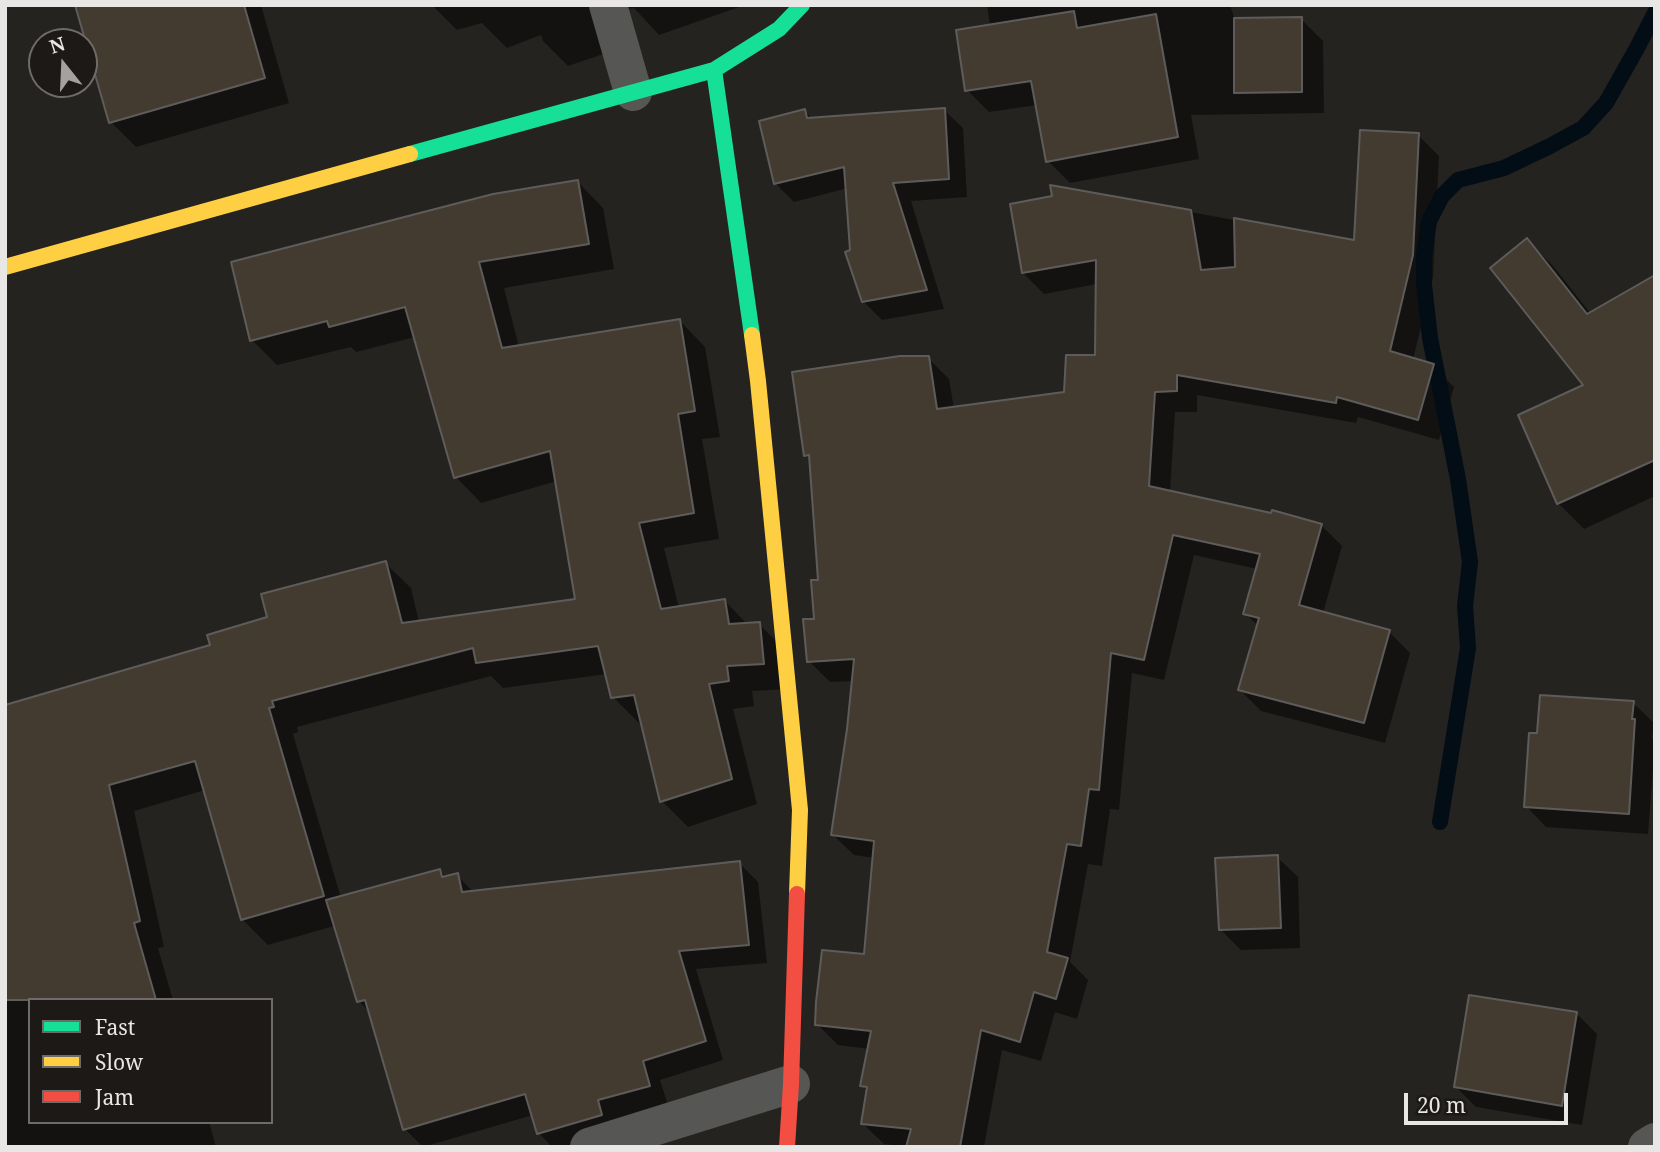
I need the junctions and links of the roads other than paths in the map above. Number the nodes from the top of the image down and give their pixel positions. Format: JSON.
{"nodes":[{"id":1,"x":608,"y":5,"type":"edge"},
{"id":2,"x":802,"y":5,"type":"edge"},
{"id":3,"x":714,"y":70,"type":"junction"},
{"id":4,"x":633,"y":92,"type":"junction"},
{"id":5,"x":5,"y":267,"type":"edge"},
{"id":6,"x":791,"y":1084,"type":"junction"},
{"id":7,"x":1655,"y":1142,"type":"edge"},
{"id":8,"x":589,"y":1147,"type":"edge"},
{"id":9,"x":787,"y":1147,"type":"edge"},
{"id":10,"x":1647,"y":1147,"type":"edge"}],
"edges":[{"from":1,"to":4,"type":"street"},
{"from":2,"to":3,"type":"street"},
{"from":3,"to":4,"type":"street"},
{"from":3,"to":6,"type":"street"},
{"from":4,"to":5,"type":"street"},
{"from":6,"to":8,"type":"street"},
{"from":6,"to":9,"type":"street"},
{"from":7,"to":10,"type":"street"}]}
